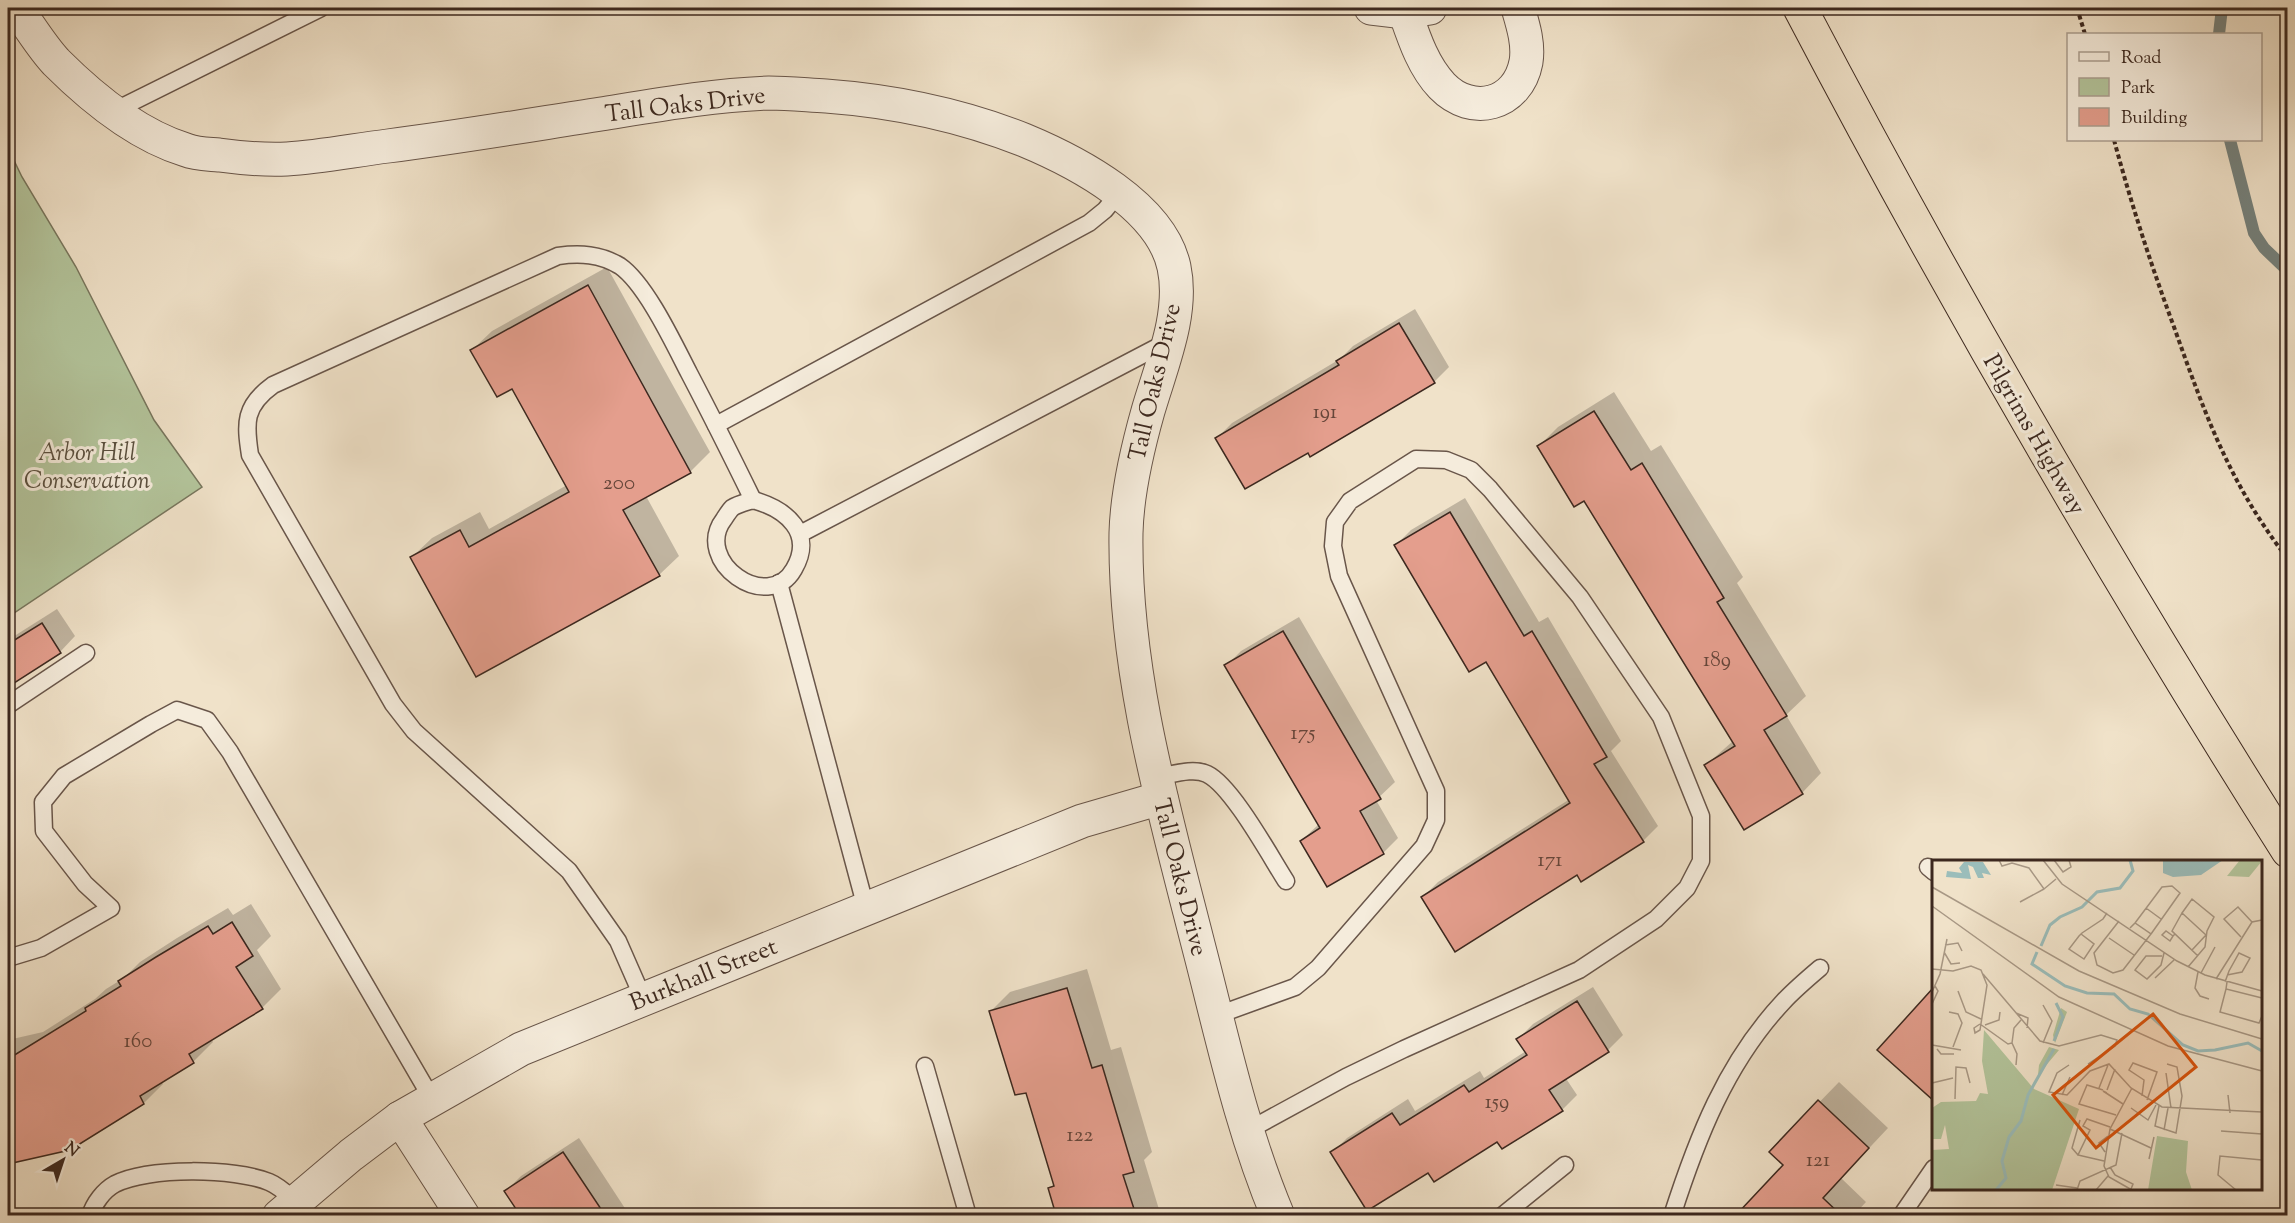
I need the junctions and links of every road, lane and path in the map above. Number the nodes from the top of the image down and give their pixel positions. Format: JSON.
{"nodes":[{"id":1,"x":16,"y":8,"type":"edge"},
{"id":2,"x":321,"y":8,"type":"edge"},
{"id":3,"x":1371,"y":8,"type":"edge"},
{"id":4,"x":1518,"y":8,"type":"edge"},
{"id":5,"x":1800,"y":8,"type":"edge"},
{"id":6,"x":2077,"y":8,"type":"edge"},
{"id":7,"x":1417,"y":10,"type":"edge"},
{"id":8,"x":2085,"y":33,"type":"edge"},
{"id":9,"x":114,"y":111,"type":"junction"},
{"id":10,"x":2114,"y":141,"type":"edge"},
{"id":11,"x":1119,"y":193,"type":"junction"},
{"id":12,"x":1169,"y":341,"type":"junction"},
{"id":13,"x":716,"y":425,"type":"junction"},
{"id":14,"x":753,"y":500,"type":"junction"},
{"id":15,"x":800,"y":534,"type":"junction"},
{"id":16,"x":2288,"y":559,"type":"edge"},
{"id":17,"x":779,"y":583,"type":"junction"},
{"id":18,"x":86,"y":653,"type":"dead end"},
{"id":19,"x":8,"y":705,"type":"edge"},
{"id":20,"x":1159,"y":788,"type":"junction"},
{"id":21,"x":2288,"y":851,"type":"edge"},
{"id":22,"x":1286,"y":882,"type":"dead end"},
{"id":23,"x":866,"y":908,"type":"junction"},
{"id":24,"x":8,"y":958,"type":"edge"},
{"id":25,"x":1820,"y":968,"type":"dead end"},
{"id":26,"x":643,"y":998,"type":"junction"},
{"id":27,"x":1215,"y":1016,"type":"junction"},
{"id":28,"x":925,"y":1066,"type":"dead end"},
{"id":29,"x":432,"y":1099,"type":"junction"},
{"id":30,"x":400,"y":1118,"type":"junction"},
{"id":31,"x":1247,"y":1131,"type":"junction"},
{"id":32,"x":1565,"y":1166,"type":"dead end"},
{"id":33,"x":1932,"y":1171,"type":"edge"},
{"id":34,"x":287,"y":1208,"type":"edge"},
{"id":35,"x":90,"y":1215,"type":"edge"},
{"id":36,"x":463,"y":1215,"type":"edge"},
{"id":37,"x":968,"y":1215,"type":"edge"},
{"id":38,"x":1278,"y":1215,"type":"edge"},
{"id":39,"x":1502,"y":1215,"type":"edge"},
{"id":40,"x":1672,"y":1215,"type":"edge"},
{"id":41,"x":1901,"y":1215,"type":"edge"}],
"edges":[{"from":1,"to":9,"type":"street","name":"Tall Oaks Drive"},
{"from":2,"to":9,"type":"lane"},
{"from":3,"to":7,"type":"street"},
{"from":4,"to":7,"type":"street"},
{"from":5,"to":21,"type":"highway","name":"Pilgrims Highway"},
{"from":6,"to":8,"type":"path"},
{"from":9,"to":11,"type":"street","name":"Tall Oaks Drive"},
{"from":10,"to":16,"type":"path"},
{"from":11,"to":12,"type":"street","name":"Tall Oaks Drive"},
{"from":11,"to":13,"type":"lane"},
{"from":12,"to":15,"type":"lane"},
{"from":12,"to":20,"type":"street","name":"Tall Oaks Drive"},
{"from":13,"to":14,"type":"lane"},
{"from":13,"to":26,"type":"lane"},
{"from":14,"to":15,"type":"lane"},
{"from":14,"to":17,"type":"lane"},
{"from":15,"to":17,"type":"lane"},
{"from":17,"to":23,"type":"lane"},
{"from":18,"to":19,"type":"lane"},
{"from":20,"to":22,"type":"lane"},
{"from":20,"to":23,"type":"street","name":"Burkhall Street"},
{"from":20,"to":27,"type":"street","name":"Tall Oaks Drive"},
{"from":23,"to":26,"type":"street","name":"Burkhall Street"},
{"from":24,"to":29,"type":"lane"},
{"from":25,"to":40,"type":"lane"},
{"from":26,"to":29,"type":"street","name":"Burkhall Street"},
{"from":27,"to":31,"type":"street","name":"Tall Oaks Drive"},
{"from":27,"to":31,"type":"lane"},
{"from":28,"to":37,"type":"lane"},
{"from":29,"to":30,"type":"street","name":"Burkhall Street"},
{"from":30,"to":34,"type":"street","name":"Burkhall Street"},
{"from":30,"to":36,"type":"street"},
{"from":31,"to":38,"type":"street","name":"Tall Oaks Drive"},
{"from":32,"to":39,"type":"lane"},
{"from":33,"to":41,"type":"lane"},
{"from":34,"to":35,"type":"lane"}]}
